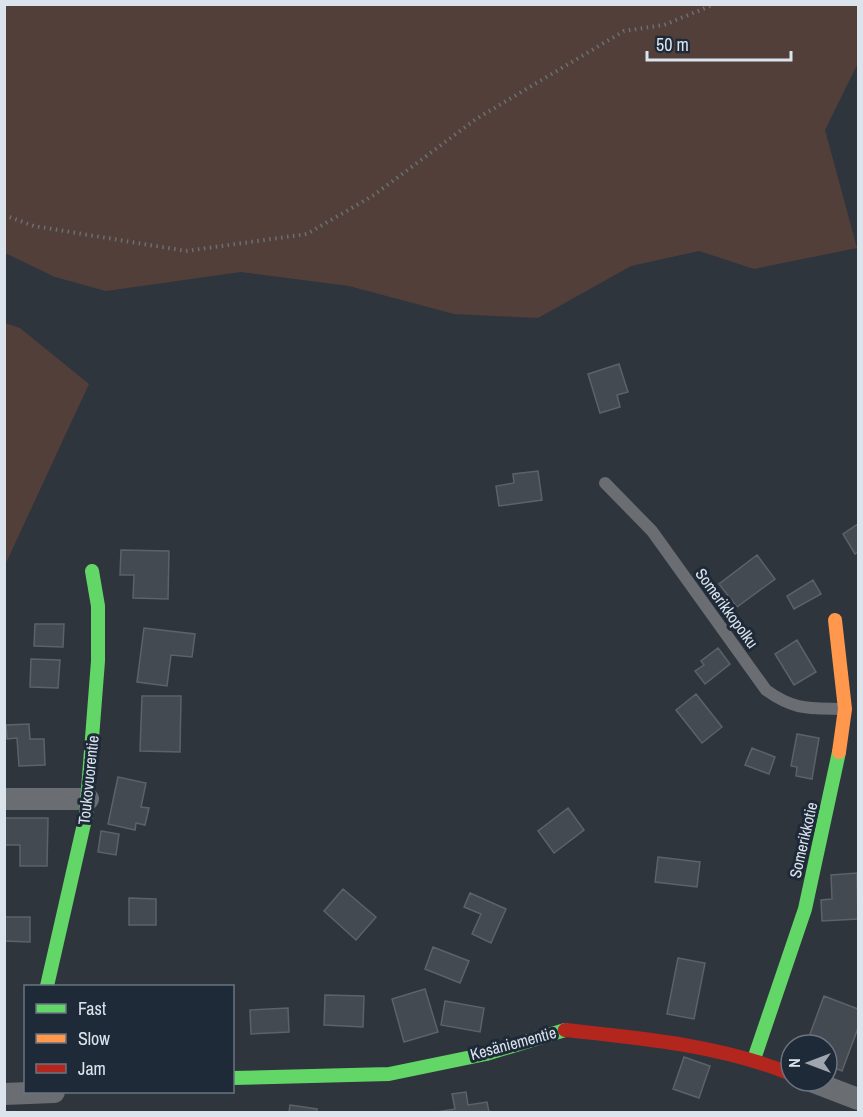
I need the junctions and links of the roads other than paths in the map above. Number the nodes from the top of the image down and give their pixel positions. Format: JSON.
{"nodes":[{"id":1,"x":605,"y":483,"type":"dead end"},
{"id":2,"x":92,"y":571,"type":"dead end"},
{"id":3,"x":835,"y":620,"type":"dead end"},
{"id":4,"x":845,"y":709,"type":"junction"},
{"id":5,"x":88,"y":799,"type":"junction"},
{"id":6,"x":4,"y":800,"type":"edge"},
{"id":7,"x":47,"y":985,"type":"edge"},
{"id":8,"x":754,"y":1059,"type":"junction"},
{"id":9,"x":779,"y":1069,"type":"edge"},
{"id":10,"x":234,"y":1078,"type":"edge"},
{"id":11,"x":839,"y":1092,"type":"edge"},
{"id":12,"x":42,"y":1093,"type":"edge"},
{"id":13,"x":19,"y":1095,"type":"edge"},
{"id":14,"x":858,"y":1099,"type":"edge"}],
"edges":[{"from":1,"to":4,"type":"lane","name":"Somerikkopolku"},
{"from":2,"to":5,"type":"street","name":"Toukovuorentie"},
{"from":3,"to":4,"type":"street","name":"Somerikkotie"},
{"from":4,"to":8,"type":"street","name":"Somerikkotie"},
{"from":5,"to":6,"type":"street"},
{"from":5,"to":7,"type":"street","name":"Toukovuorentie"},
{"from":8,"to":9,"type":"street","name":"Kesäniementie"},
{"from":8,"to":10,"type":"street","name":"Kesäniementie"},
{"from":11,"to":14,"type":"street"},
{"from":12,"to":13,"type":"street"}]}
